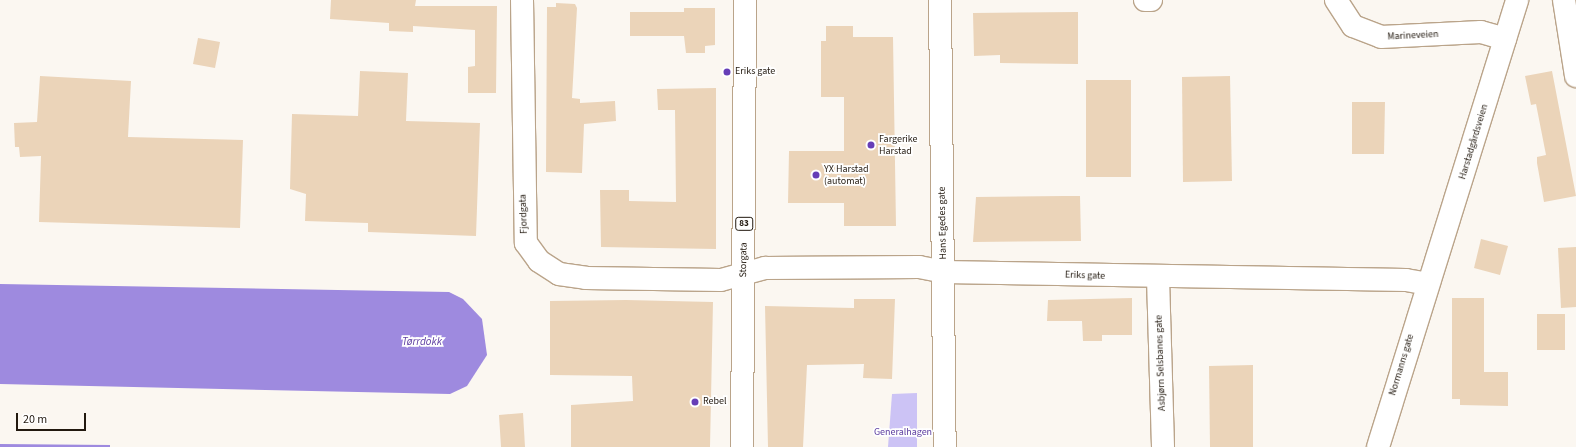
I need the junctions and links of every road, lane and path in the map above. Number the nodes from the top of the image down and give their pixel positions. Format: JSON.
{"nodes":[{"id":1,"x":522,"y":0,"type":"edge"},
{"id":2,"x":745,"y":0,"type":"edge"},
{"id":3,"x":940,"y":0,"type":"edge"},
{"id":4,"x":1145,"y":0,"type":"edge"},
{"id":5,"x":1151,"y":0,"type":"edge"},
{"id":6,"x":1336,"y":0,"type":"edge"},
{"id":7,"x":1518,"y":0,"type":"edge"},
{"id":8,"x":1564,"y":0,"type":"edge"},
{"id":9,"x":1506,"y":39,"type":"junction"},
{"id":10,"x":1576,"y":76,"type":"edge"},
{"id":11,"x":944,"y":272,"type":"junction"},
{"id":12,"x":744,"y":273,"type":"junction"},
{"id":13,"x":1158,"y":278,"type":"junction"},
{"id":14,"x":1428,"y":284,"type":"junction"},
{"id":15,"x":742,"y":447,"type":"edge"},
{"id":16,"x":945,"y":447,"type":"edge"},
{"id":17,"x":1163,"y":447,"type":"edge"},
{"id":18,"x":1378,"y":447,"type":"edge"}],
"edges":[{"from":1,"to":12,"type":"main road","name":"Fjordgata"},
{"from":2,"to":12,"type":"main road","name":"Storgata","number":"83"},
{"from":3,"to":11,"type":"main road","name":"Hans Egedes gate"},
{"from":4,"to":5,"type":"main road"},
{"from":6,"to":9,"type":"main road","name":"Marineveien"},
{"from":7,"to":9,"type":"main road","name":"Harstadgårdsveien"},
{"from":8,"to":10,"type":"main road"},
{"from":9,"to":14,"type":"main road","name":"Harstadgårdsveien"},
{"from":11,"to":12,"type":"main road","name":"Eriks gate"},
{"from":11,"to":13,"type":"main road","name":"Eriks gate"},
{"from":11,"to":16,"type":"main road","name":"Hans Egedes gate"},
{"from":12,"to":15,"type":"main road","name":"Storgata","number":"83"},
{"from":13,"to":14,"type":"main road","name":"Eriks gate"},
{"from":13,"to":17,"type":"main road","name":"Asbjørn Selsbanes gate"},
{"from":14,"to":18,"type":"main road","name":"Normanns gate"}]}
